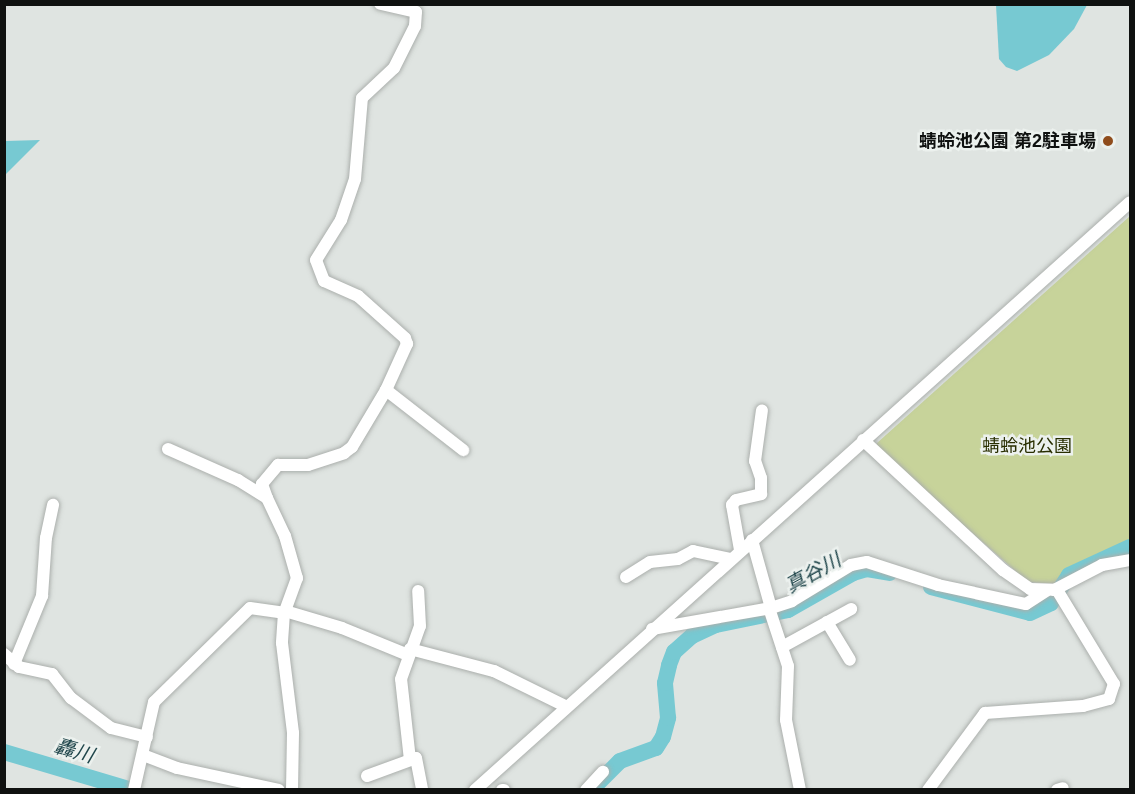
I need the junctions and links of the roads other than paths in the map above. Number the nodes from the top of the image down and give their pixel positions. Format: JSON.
{"nodes":[{"id":1,"x":380,"y":4,"type":"edge"},
{"id":2,"x":1131,"y":202,"type":"edge"},
{"id":3,"x":386,"y":390,"type":"junction"},
{"id":4,"x":762,"y":410,"type":"dead end"},
{"id":5,"x":863,"y":440,"type":"junction"},
{"id":6,"x":168,"y":449,"type":"dead end"},
{"id":7,"x":463,"y":450,"type":"dead end"},
{"id":8,"x":267,"y":498,"type":"junction"},
{"id":9,"x":53,"y":505,"type":"dead end"},
{"id":10,"x":752,"y":540,"type":"junction"},
{"id":11,"x":740,"y":550,"type":"junction"},
{"id":12,"x":730,"y":559,"type":"junction"},
{"id":13,"x":1131,"y":560,"type":"edge"},
{"id":14,"x":626,"y":577,"type":"dead end"},
{"id":15,"x":1051,"y":590,"type":"junction"},
{"id":16,"x":418,"y":591,"type":"dead end"},
{"id":17,"x":770,"y":608,"type":"junction"},
{"id":18,"x":851,"y":609,"type":"dead end"},
{"id":19,"x":284,"y":612,"type":"junction"},
{"id":20,"x":827,"y":622,"type":"junction"},
{"id":21,"x":652,"y":629,"type":"junction"},
{"id":22,"x":782,"y":647,"type":"junction"},
{"id":23,"x":409,"y":652,"type":"junction"},
{"id":24,"x":4,"y":654,"type":"edge"},
{"id":25,"x":850,"y":660,"type":"dead end"},
{"id":26,"x":14,"y":664,"type":"junction"},
{"id":27,"x":566,"y":706,"type":"junction"},
{"id":28,"x":147,"y":737,"type":"junction"},
{"id":29,"x":143,"y":755,"type":"junction"},
{"id":30,"x":410,"y":760,"type":"junction"},
{"id":31,"x":603,"y":772,"type":"dead end"},
{"id":32,"x":367,"y":776,"type":"dead end"},
{"id":33,"x":134,"y":789,"type":"edge"},
{"id":34,"x":279,"y":789,"type":"edge"},
{"id":35,"x":292,"y":789,"type":"edge"},
{"id":36,"x":422,"y":789,"type":"edge"},
{"id":37,"x":475,"y":789,"type":"edge"},
{"id":38,"x":586,"y":789,"type":"edge"},
{"id":39,"x":800,"y":789,"type":"edge"},
{"id":40,"x":928,"y":789,"type":"edge"}],
"edges":[{"from":1,"to":3,"type":"street"},
{"from":2,"to":5,"type":"street"},
{"from":3,"to":7,"type":"street"},
{"from":3,"to":8,"type":"street"},
{"from":4,"to":11,"type":"street"},
{"from":5,"to":10,"type":"street"},
{"from":5,"to":15,"type":"street"},
{"from":6,"to":8,"type":"street"},
{"from":8,"to":19,"type":"street"},
{"from":9,"to":26,"type":"street"},
{"from":10,"to":11,"type":"street"},
{"from":10,"to":17,"type":"street"},
{"from":11,"to":12,"type":"street"},
{"from":12,"to":14,"type":"street"},
{"from":12,"to":21,"type":"street"},
{"from":13,"to":15,"type":"street"},
{"from":15,"to":17,"type":"street"},
{"from":15,"to":40,"type":"street"},
{"from":16,"to":23,"type":"street"},
{"from":17,"to":21,"type":"street"},
{"from":17,"to":22,"type":"street"},
{"from":18,"to":20,"type":"street"},
{"from":19,"to":23,"type":"street"},
{"from":19,"to":28,"type":"street"},
{"from":19,"to":35,"type":"street"},
{"from":20,"to":22,"type":"street"},
{"from":20,"to":25,"type":"street"},
{"from":21,"to":27,"type":"street"},
{"from":22,"to":39,"type":"street"},
{"from":23,"to":27,"type":"street"},
{"from":23,"to":30,"type":"street"},
{"from":24,"to":26,"type":"street"},
{"from":26,"to":28,"type":"street"},
{"from":27,"to":37,"type":"street"},
{"from":28,"to":29,"type":"street"},
{"from":29,"to":33,"type":"street"},
{"from":29,"to":34,"type":"street"},
{"from":30,"to":32,"type":"street"},
{"from":30,"to":36,"type":"street"},
{"from":31,"to":38,"type":"street"}]}
